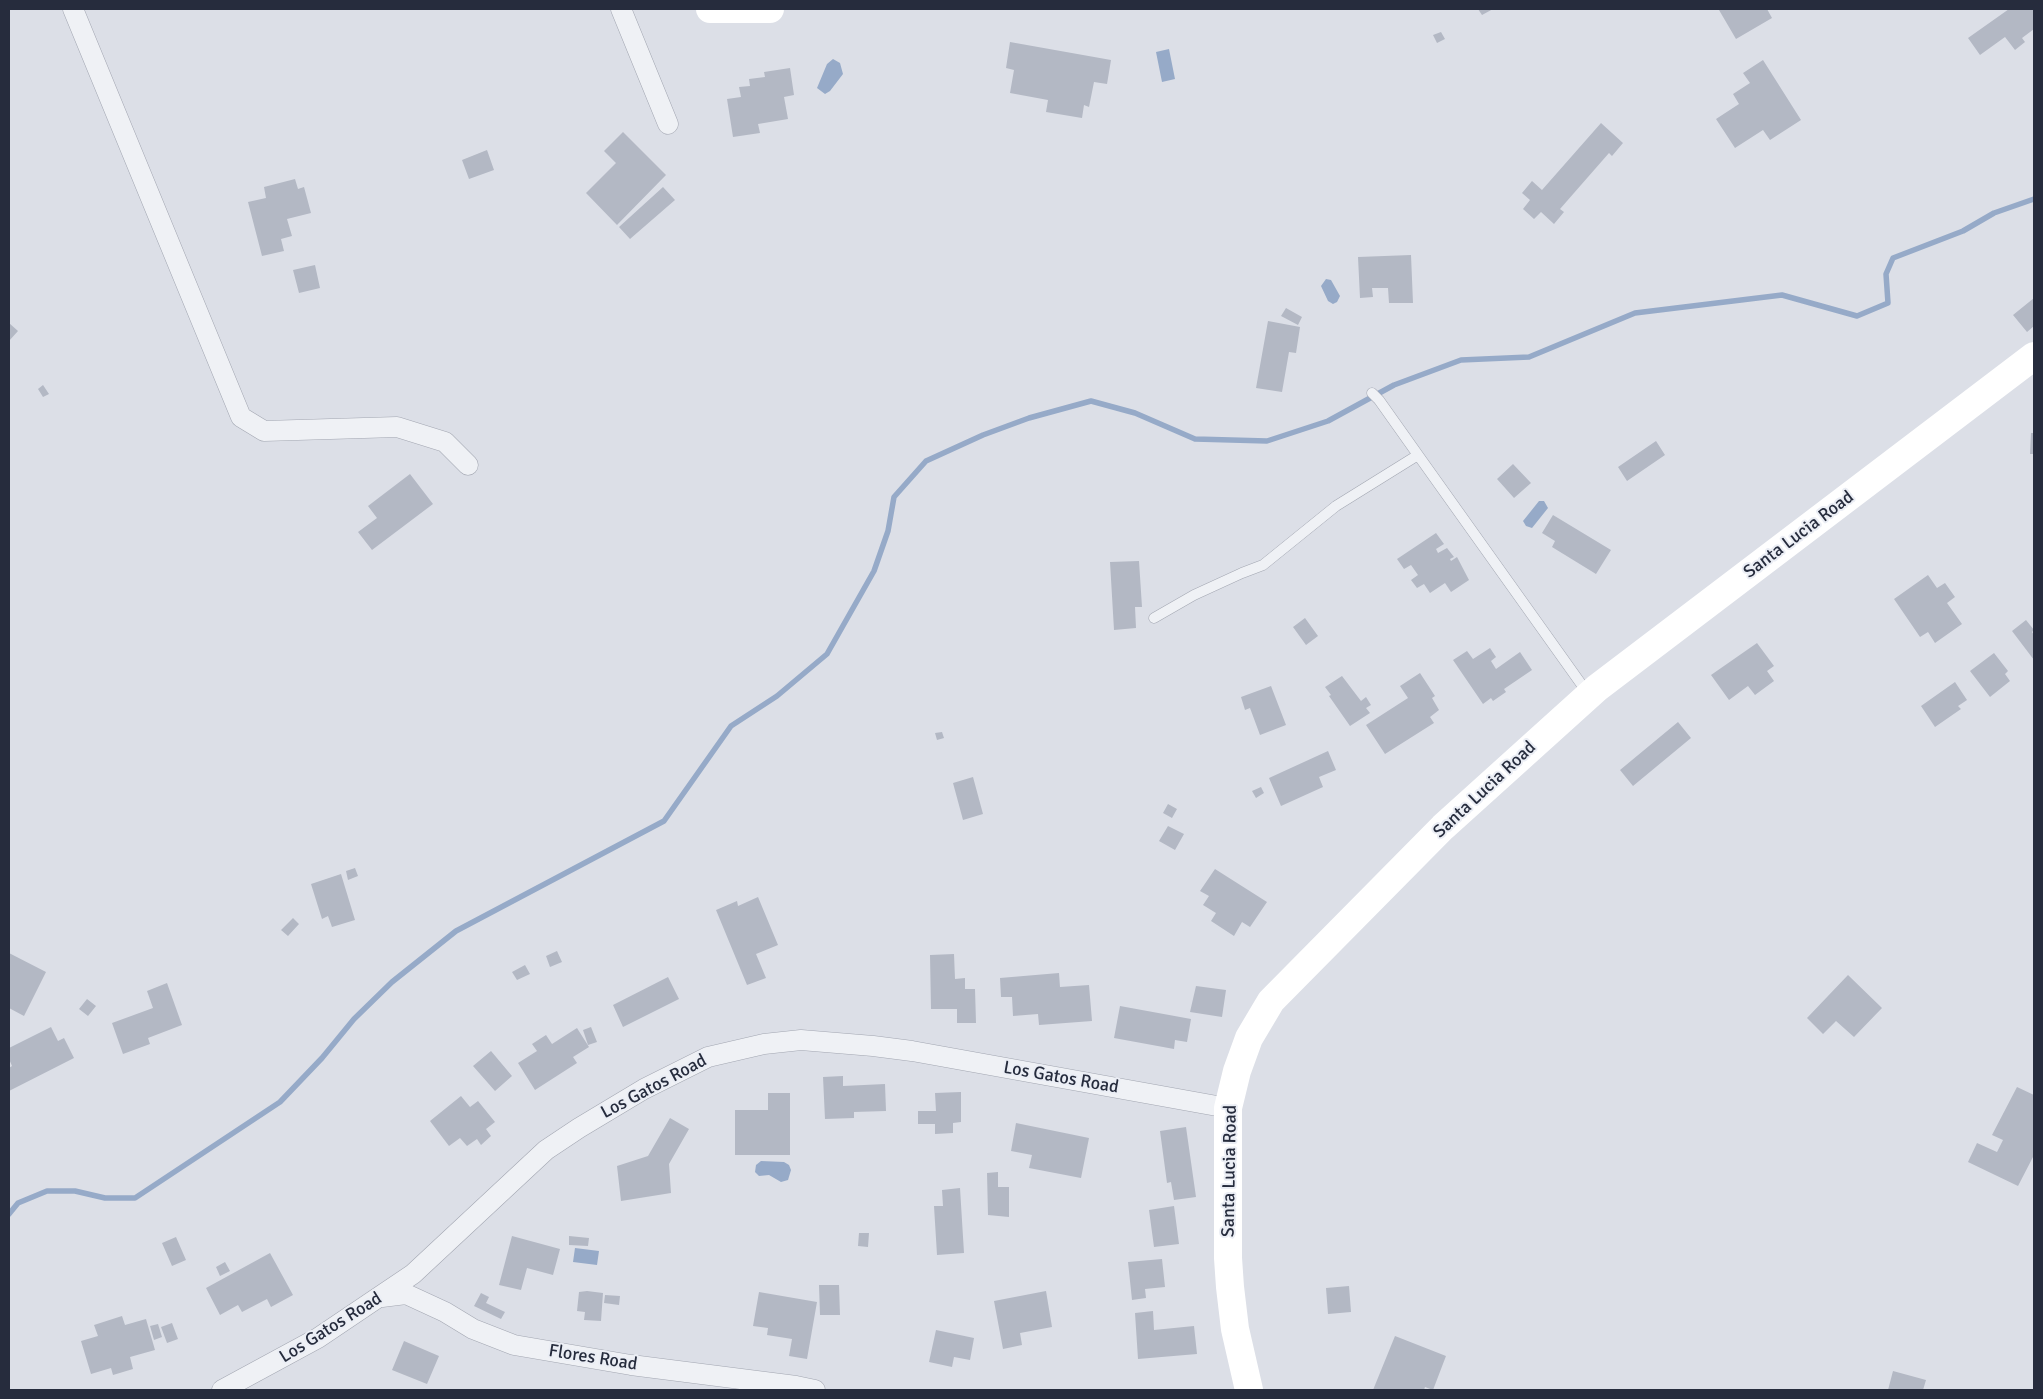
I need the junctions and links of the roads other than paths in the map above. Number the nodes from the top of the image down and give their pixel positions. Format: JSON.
{"nodes":[{"id":1,"x":73,"y":9,"type":"edge"},
{"id":2,"x":621,"y":9,"type":"edge"},
{"id":3,"x":710,"y":9,"type":"edge"},
{"id":4,"x":770,"y":9,"type":"edge"},
{"id":5,"x":668,"y":124,"type":"dead end"},
{"id":6,"x":2034,"y":356,"type":"edge"},
{"id":7,"x":1372,"y":393,"type":"dead end"},
{"id":8,"x":1418,"y":455,"type":"junction"},
{"id":9,"x":468,"y":465,"type":"dead end"},
{"id":10,"x":1154,"y":618,"type":"dead end"},
{"id":11,"x":1589,"y":695,"type":"junction"},
{"id":12,"x":1228,"y":1108,"type":"junction"},
{"id":13,"x":382,"y":1296,"type":"junction"},
{"id":14,"x":222,"y":1390,"type":"edge"},
{"id":15,"x":815,"y":1390,"type":"edge"},
{"id":16,"x":1249,"y":1390,"type":"edge"}],
"edges":[{"from":1,"to":9,"type":"street"},
{"from":2,"to":5,"type":"street"},
{"from":3,"to":4,"type":"street"},
{"from":6,"to":11,"type":"street","name":"Santa Lucia Road"},
{"from":7,"to":8,"type":"lane"},
{"from":8,"to":10,"type":"lane"},
{"from":8,"to":11,"type":"lane"},
{"from":11,"to":12,"type":"street","name":"Santa Lucia Road"},
{"from":12,"to":13,"type":"street","name":"Los Gatos Road"},
{"from":12,"to":16,"type":"street","name":"Santa Lucia Road"},
{"from":13,"to":14,"type":"street","name":"Los Gatos Road"},
{"from":13,"to":15,"type":"street","name":"Flores Road"}]}
